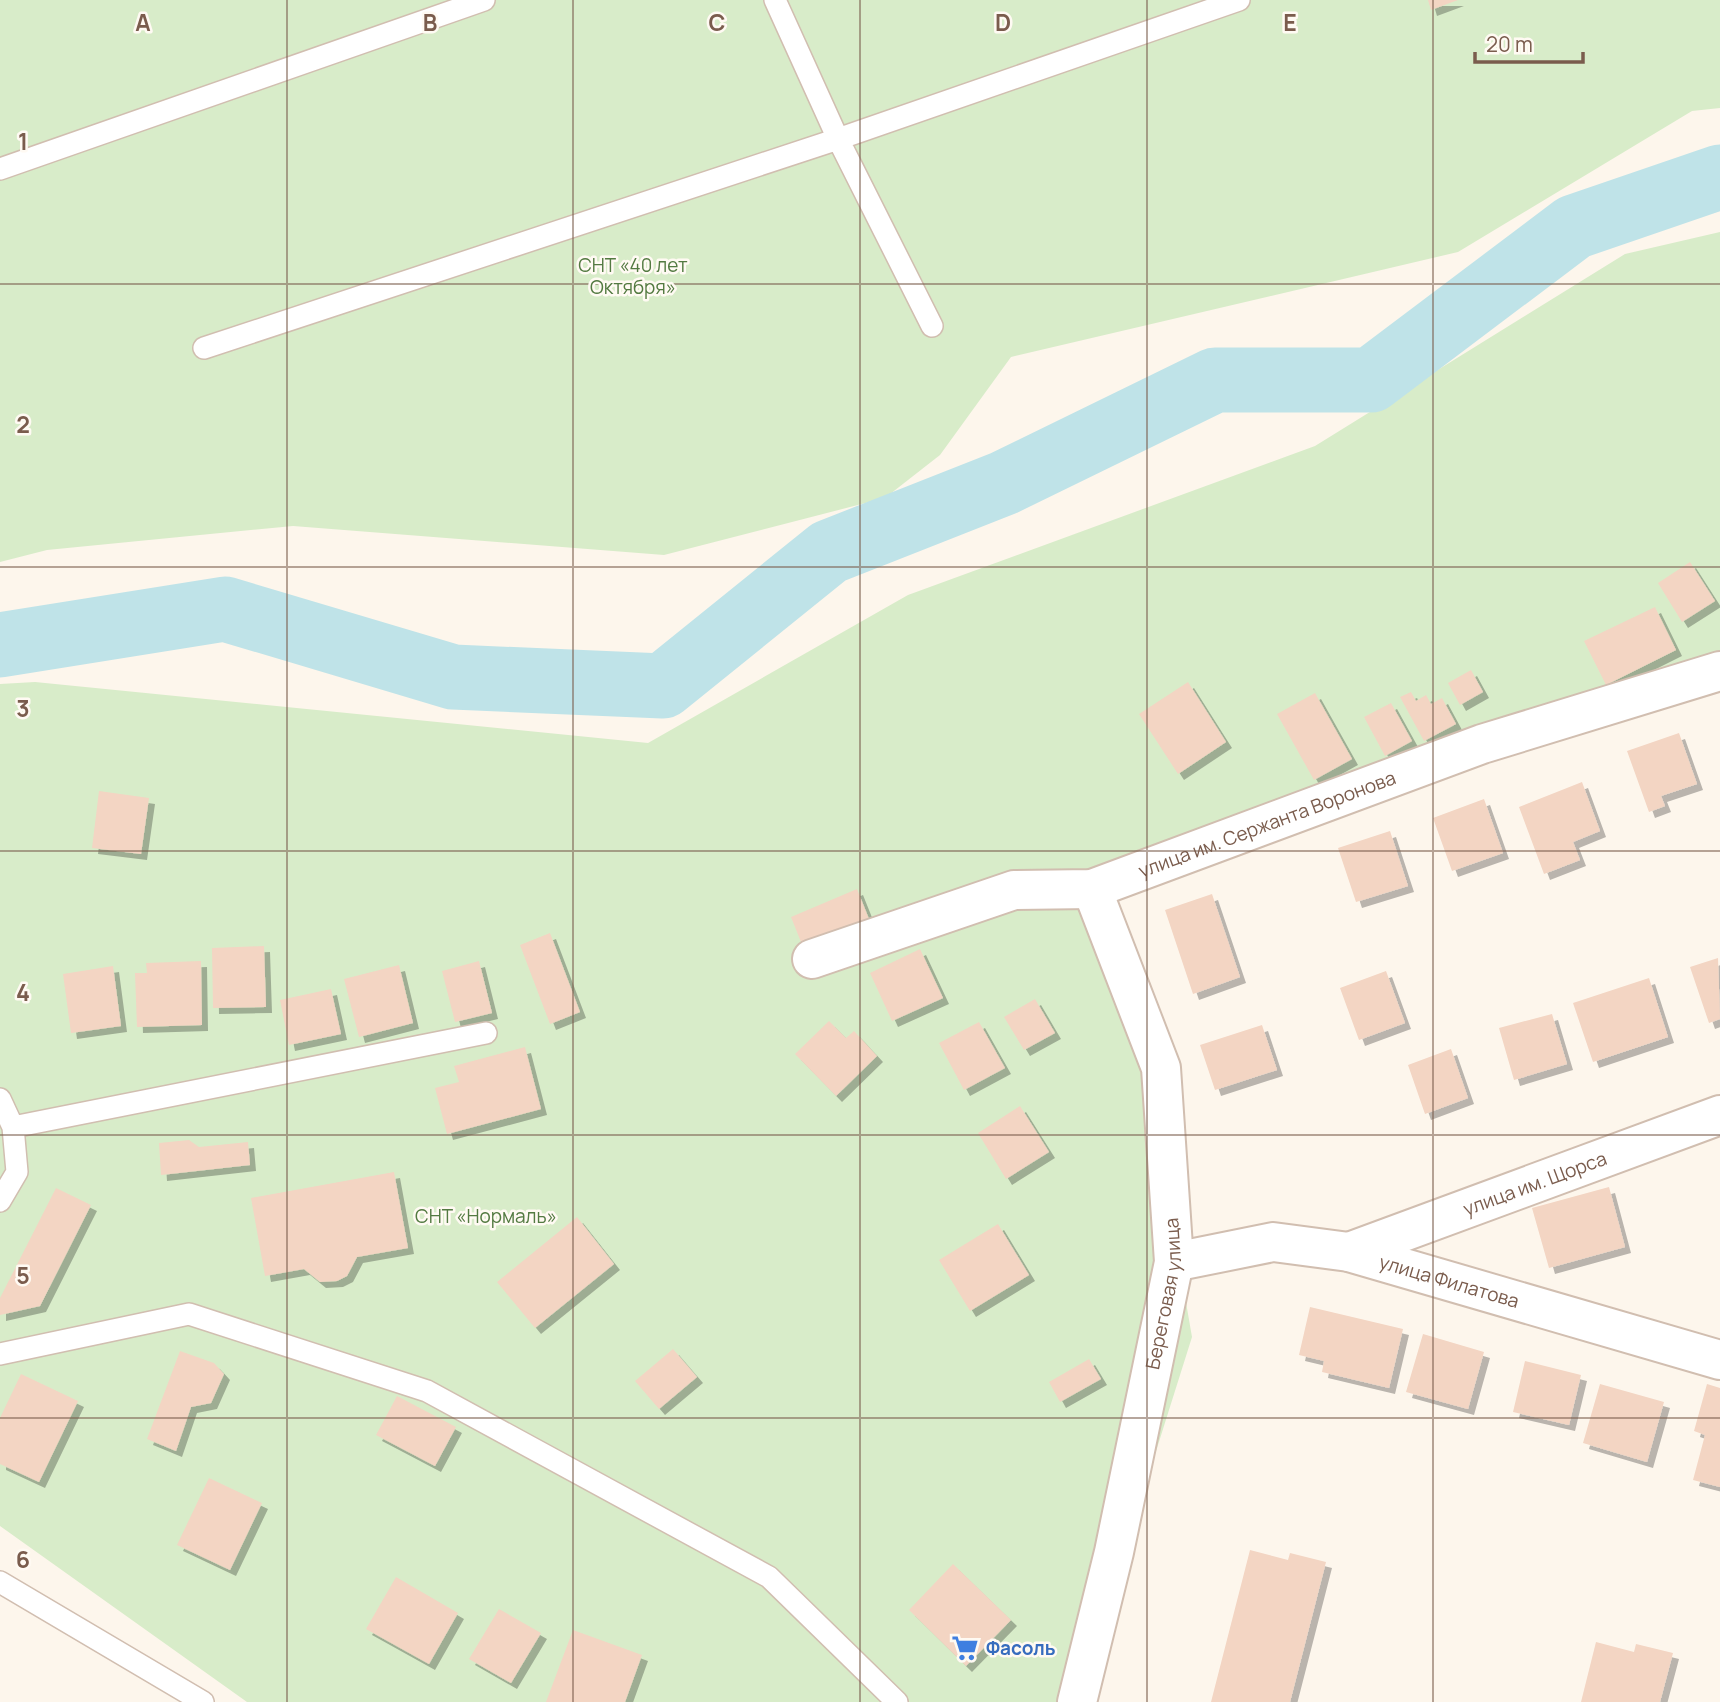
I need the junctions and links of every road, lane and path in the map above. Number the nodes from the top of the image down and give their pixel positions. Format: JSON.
{"nodes":[{"id":1,"x":484,"y":0,"type":"edge"},
{"id":2,"x":775,"y":0,"type":"edge"},
{"id":3,"x":1239,"y":0,"type":"edge"},
{"id":4,"x":838,"y":139,"type":"junction"},
{"id":5,"x":0,"y":169,"type":"edge"},
{"id":6,"x":932,"y":326,"type":"dead end"},
{"id":7,"x":204,"y":348,"type":"dead end"},
{"id":8,"x":1720,"y":671,"type":"edge"},
{"id":9,"x":1092,"y":889,"type":"junction"},
{"id":10,"x":812,"y":959,"type":"dead end"},
{"id":11,"x":486,"y":1033,"type":"dead end"},
{"id":12,"x":0,"y":1099,"type":"edge"},
{"id":13,"x":1720,"y":1115,"type":"edge"},
{"id":14,"x":13,"y":1127,"type":"junction"},
{"id":15,"x":0,"y":1201,"type":"edge"},
{"id":16,"x":1349,"y":1252,"type":"junction"},
{"id":17,"x":1174,"y":1262,"type":"junction"},
{"id":18,"x":0,"y":1354,"type":"edge"},
{"id":19,"x":1720,"y":1360,"type":"edge"},
{"id":20,"x":0,"y":1582,"type":"edge"},
{"id":21,"x":203,"y":1702,"type":"edge"},
{"id":22,"x":897,"y":1702,"type":"edge"},
{"id":23,"x":1077,"y":1702,"type":"edge"}],
"edges":[{"from":1,"to":5,"type":"lane"},
{"from":2,"to":4,"type":"lane"},
{"from":3,"to":4,"type":"lane"},
{"from":4,"to":6,"type":"lane"},
{"from":4,"to":7,"type":"lane"},
{"from":8,"to":9,"type":"street","name":"улица им. Сержанта Воронова"},
{"from":9,"to":10,"type":"street","name":"улица им. Сержанта Воронова"},
{"from":9,"to":17,"type":"street","name":"Береговая улица"},
{"from":11,"to":14,"type":"lane"},
{"from":12,"to":14,"type":"lane"},
{"from":13,"to":16,"type":"street","name":"улица им. Щорса"},
{"from":14,"to":15,"type":"lane"},
{"from":16,"to":17,"type":"street","name":"улица Филатова"},
{"from":16,"to":19,"type":"street","name":"улица Филатова"},
{"from":17,"to":23,"type":"street","name":"Береговая улица"},
{"from":18,"to":22,"type":"lane"},
{"from":20,"to":21,"type":"lane"}]}
